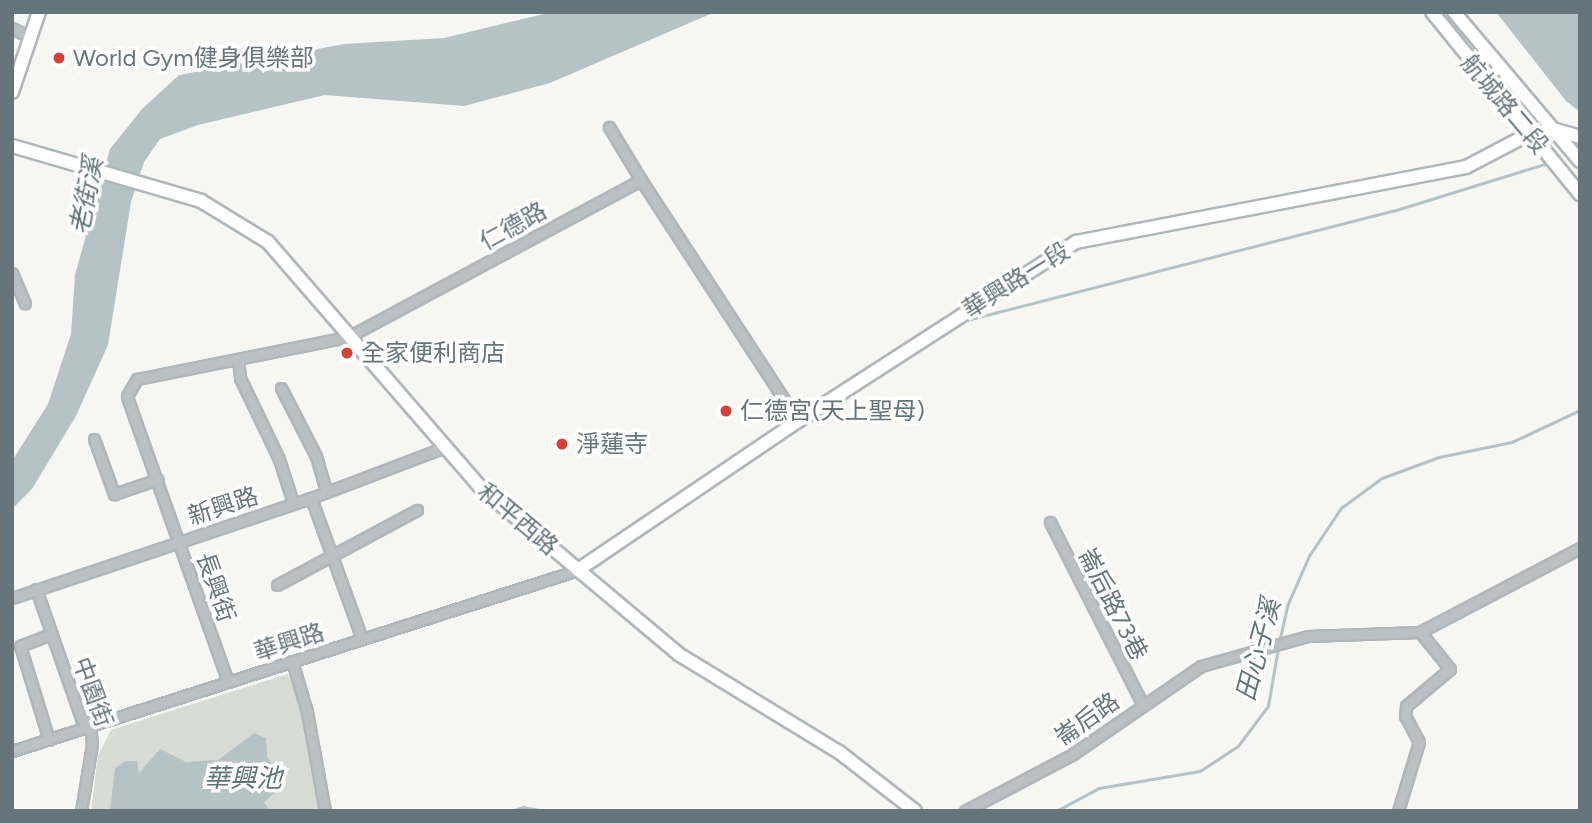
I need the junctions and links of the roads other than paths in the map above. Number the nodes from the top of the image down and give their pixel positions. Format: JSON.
{"nodes":[{"id":1,"x":39,"y":12,"type":"edge"},
{"id":2,"x":1432,"y":12,"type":"edge"},
{"id":3,"x":1454,"y":12,"type":"edge"},
{"id":4,"x":12,"y":28,"type":"edge"},
{"id":5,"x":30,"y":37,"type":"junction"},
{"id":6,"x":12,"y":92,"type":"edge"},
{"id":7,"x":609,"y":127,"type":"dead end"},
{"id":8,"x":1556,"y":130,"type":"junction"},
{"id":9,"x":1531,"y":133,"type":"junction"},
{"id":10,"x":1580,"y":137,"type":"edge"},
{"id":11,"x":12,"y":146,"type":"edge"},
{"id":12,"x":1580,"y":162,"type":"edge"},
{"id":13,"x":641,"y":180,"type":"junction"},
{"id":14,"x":1580,"y":194,"type":"edge"},
{"id":15,"x":12,"y":272,"type":"edge"},
{"id":16,"x":15,"y":284,"type":"edge"},
{"id":17,"x":25,"y":303,"type":"dead end"},
{"id":18,"x":348,"y":337,"type":"junction"},
{"id":19,"x":238,"y":359,"type":"junction"},
{"id":20,"x":130,"y":386,"type":"joint"},
{"id":21,"x":281,"y":387,"type":"dead end"},
{"id":22,"x":798,"y":421,"type":"junction"},
{"id":23,"x":94,"y":439,"type":"dead end"},
{"id":24,"x":445,"y":447,"type":"junction"},
{"id":25,"x":158,"y":479,"type":"junction"},
{"id":26,"x":326,"y":492,"type":"junction"},
{"id":27,"x":311,"y":498,"type":"junction"},
{"id":28,"x":293,"y":503,"type":"junction"},
{"id":29,"x":417,"y":510,"type":"dead end"},
{"id":30,"x":1050,"y":522,"type":"dead end"},
{"id":31,"x":180,"y":540,"type":"junction"},
{"id":32,"x":1580,"y":548,"type":"edge"},
{"id":33,"x":332,"y":557,"type":"junction"},
{"id":34,"x":578,"y":570,"type":"junction"},
{"id":35,"x":277,"y":585,"type":"dead end"},
{"id":36,"x":36,"y":589,"type":"junction"},
{"id":37,"x":12,"y":598,"type":"edge"},
{"id":38,"x":1420,"y":632,"type":"junction"},
{"id":39,"x":52,"y":634,"type":"junction"},
{"id":40,"x":362,"y":639,"type":"junction"},
{"id":41,"x":292,"y":661,"type":"junction"},
{"id":42,"x":24,"y":668,"type":"junction"},
{"id":43,"x":12,"y":673,"type":"edge"},
{"id":44,"x":228,"y":682,"type":"junction"},
{"id":45,"x":1142,"y":703,"type":"junction"},
{"id":46,"x":90,"y":727,"type":"junction"},
{"id":47,"x":49,"y":740,"type":"junction"},
{"id":48,"x":12,"y":751,"type":"edge"},
{"id":49,"x":80,"y":810,"type":"edge"},
{"id":50,"x":325,"y":811,"type":"edge"},
{"id":51,"x":915,"y":811,"type":"edge"},
{"id":52,"x":965,"y":811,"type":"edge"},
{"id":53,"x":1398,"y":811,"type":"edge"}],
"edges":[{"from":1,"to":5,"type":"street"},
{"from":2,"to":9,"type":"street","name":"航城路二段"},
{"from":3,"to":8,"type":"street","name":"航城路二段"},
{"from":4,"to":5,"type":"street"},
{"from":5,"to":6,"type":"street"},
{"from":7,"to":13,"type":"street"},
{"from":8,"to":9,"type":"street","name":"華興路一段"},
{"from":8,"to":10,"type":"street"},
{"from":8,"to":12,"type":"street","name":"航城路二段"},
{"from":9,"to":14,"type":"street","name":"航城路二段"},
{"from":9,"to":22,"type":"street","name":"華興路一段"},
{"from":11,"to":18,"type":"street","name":"和平西路"},
{"from":13,"to":18,"type":"street","name":"仁德路"},
{"from":13,"to":22,"type":"street"},
{"from":15,"to":16,"type":"street"},
{"from":16,"to":17,"type":"street"},
{"from":18,"to":19,"type":"street","name":"仁德路"},
{"from":18,"to":24,"type":"street","name":"和平西路"},
{"from":19,"to":20,"type":"street","name":"仁德路"},
{"from":19,"to":28,"type":"street"},
{"from":20,"to":25,"type":"street","name":"長興街"},
{"from":21,"to":26,"type":"street"},
{"from":22,"to":34,"type":"street","name":"華興路一段"},
{"from":23,"to":25,"type":"street"},
{"from":24,"to":26,"type":"street","name":"新興路"},
{"from":24,"to":34,"type":"street","name":"和平西路"},
{"from":25,"to":31,"type":"street","name":"長興街"},
{"from":26,"to":27,"type":"street","name":"新興路"},
{"from":27,"to":28,"type":"street","name":"新興路"},
{"from":27,"to":33,"type":"street"},
{"from":28,"to":31,"type":"street","name":"新興路"},
{"from":29,"to":33,"type":"street"},
{"from":30,"to":45,"type":"street","name":"崙后路73巷"},
{"from":31,"to":36,"type":"street","name":"新興路"},
{"from":31,"to":44,"type":"street","name":"長興街"},
{"from":32,"to":38,"type":"street"},
{"from":33,"to":35,"type":"street"},
{"from":33,"to":40,"type":"street"},
{"from":34,"to":40,"type":"street","name":"華興路"},
{"from":34,"to":51,"type":"street","name":"和平西路"},
{"from":36,"to":37,"type":"street","name":"新興路"},
{"from":36,"to":39,"type":"street","name":"中園街"},
{"from":38,"to":45,"type":"street","name":"崙后路"},
{"from":38,"to":53,"type":"street"},
{"from":39,"to":42,"type":"street"},
{"from":39,"to":46,"type":"street","name":"中園街"},
{"from":40,"to":41,"type":"street","name":"華興路"},
{"from":41,"to":44,"type":"street","name":"華興路"},
{"from":41,"to":50,"type":"street"},
{"from":42,"to":43,"type":"street"},
{"from":42,"to":47,"type":"street"},
{"from":44,"to":46,"type":"street","name":"華興路"},
{"from":45,"to":52,"type":"street","name":"崙后路"},
{"from":46,"to":47,"type":"street","name":"華興路"},
{"from":46,"to":49,"type":"street","name":"中園街"},
{"from":47,"to":48,"type":"street","name":"華興路"}]}
